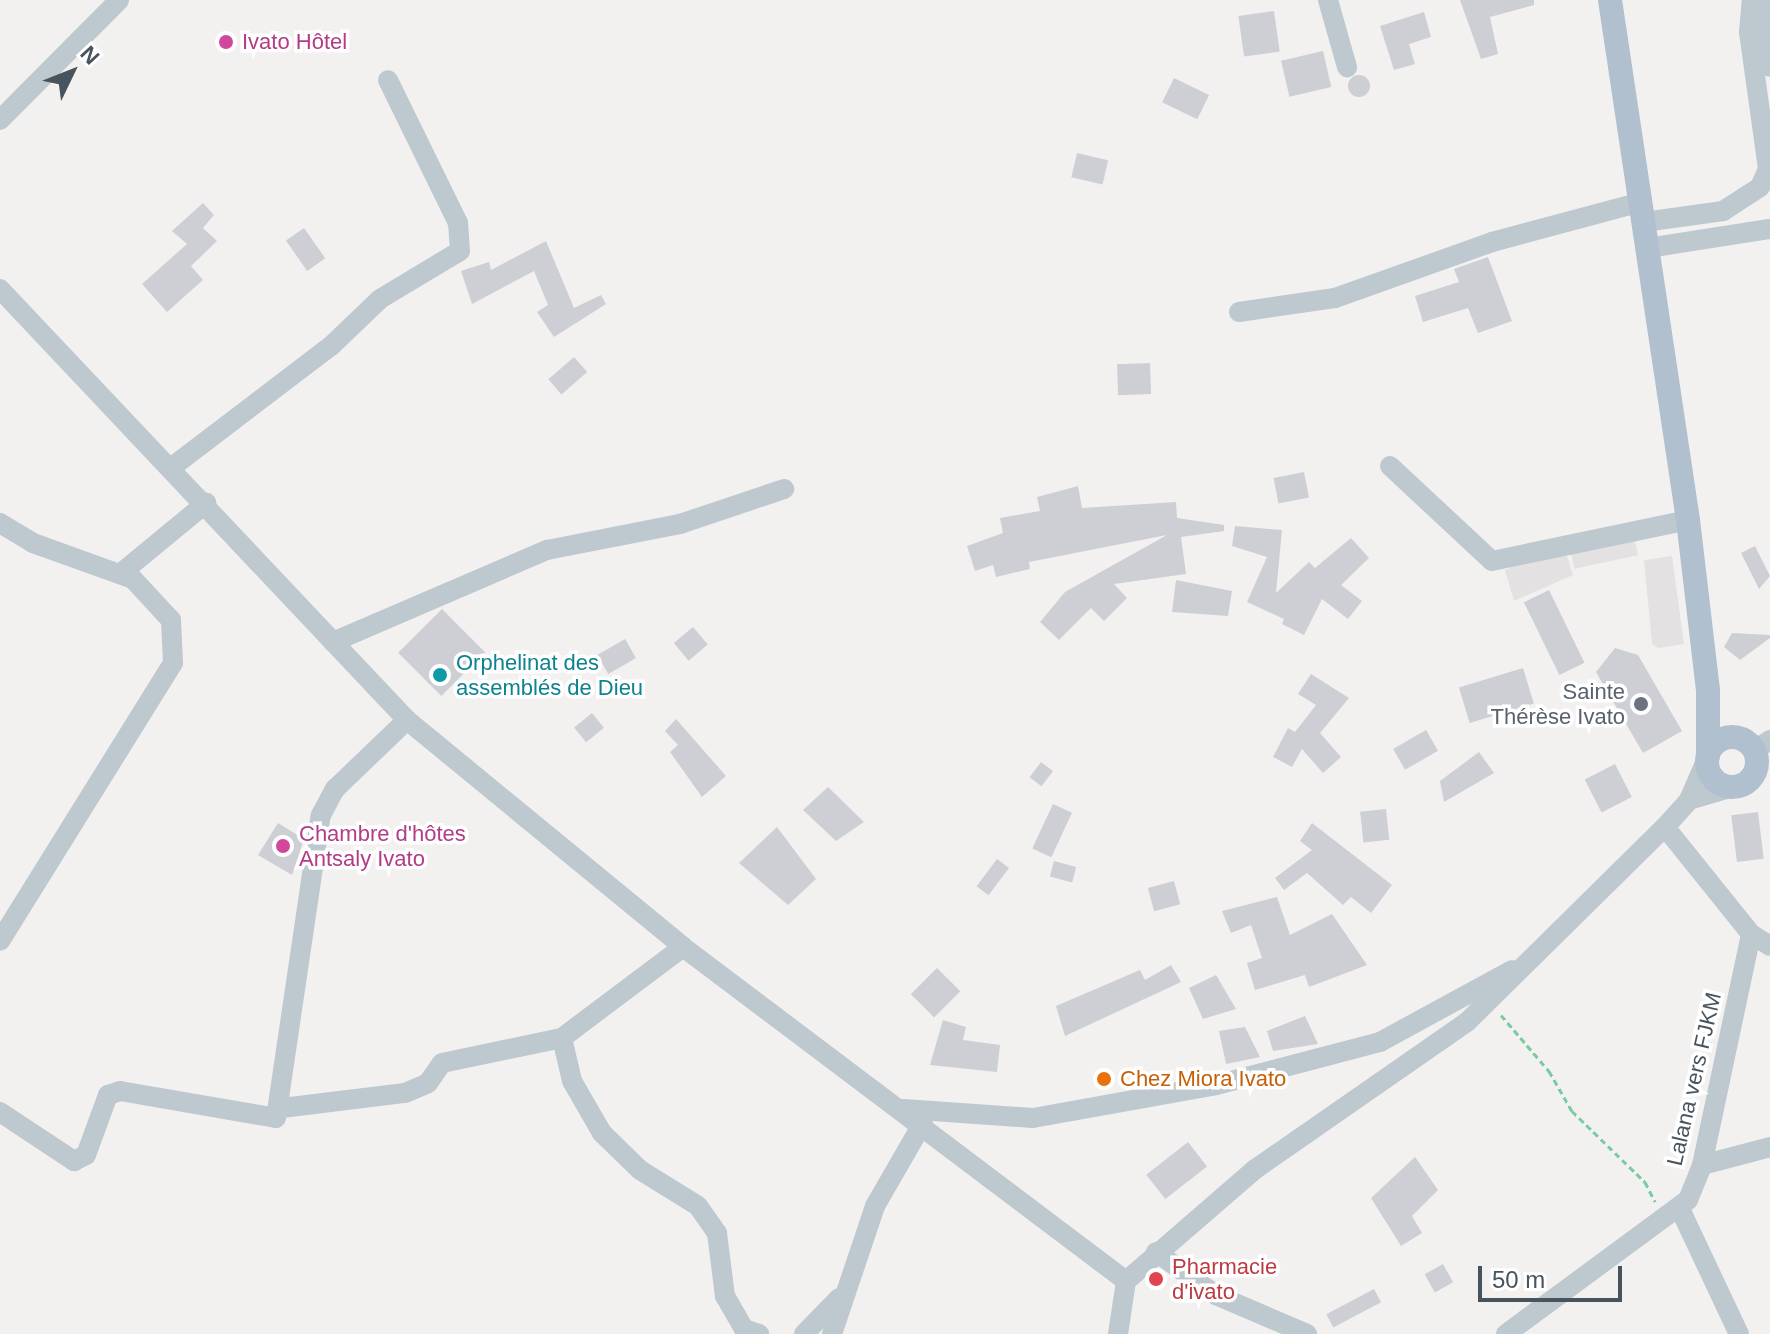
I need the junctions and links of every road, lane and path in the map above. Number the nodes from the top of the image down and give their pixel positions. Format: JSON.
{"nodes":[{"id":1,"x":119,"y":0,"type":"edge"},
{"id":2,"x":1328,"y":0,"type":"edge"},
{"id":3,"x":1610,"y":0,"type":"edge"},
{"id":4,"x":1752,"y":0,"type":"edge"},
{"id":5,"x":1765,"y":0,"type":"edge"},
{"id":6,"x":1347,"y":67,"type":"dead end"},
{"id":7,"x":1770,"y":67,"type":"edge"},
{"id":8,"x":388,"y":80,"type":"dead end"},
{"id":9,"x":0,"y":120,"type":"edge"},
{"id":10,"x":1770,"y":192,"type":"edge"},
{"id":11,"x":1741,"y":202,"type":"junction"},
{"id":12,"x":1642,"y":212,"type":"junction"},
{"id":13,"x":1770,"y":229,"type":"edge"},
{"id":14,"x":1648,"y":248,"type":"junction"},
{"id":15,"x":0,"y":289,"type":"edge"},
{"id":16,"x":8,"y":310,"type":"edge"},
{"id":17,"x":1239,"y":312,"type":"dead end"},
{"id":18,"x":1390,"y":466,"type":"dead end"},
{"id":19,"x":172,"y":467,"type":"junction"},
{"id":20,"x":784,"y":489,"type":"dead end"},
{"id":21,"x":206,"y":503,"type":"junction"},
{"id":22,"x":1688,"y":520,"type":"junction"},
{"id":23,"x":0,"y":523,"type":"edge"},
{"id":24,"x":120,"y":574,"type":"junction"},
{"id":25,"x":333,"y":642,"type":"junction"},
{"id":26,"x":1708,"y":690,"type":"junction"},
{"id":27,"x":407,"y":720,"type":"junction"},
{"id":28,"x":1758,"y":746,"type":"edge"},
{"id":29,"x":1708,"y":756,"type":"junction"},
{"id":30,"x":1750,"y":783,"type":"edge"},
{"id":31,"x":1689,"y":800,"type":"junction"},
{"id":32,"x":1665,"y":827,"type":"junction"},
{"id":33,"x":1751,"y":934,"type":"junction"},
{"id":34,"x":0,"y":941,"type":"edge"},
{"id":35,"x":1770,"y":946,"type":"edge"},
{"id":36,"x":683,"y":947,"type":"junction"},
{"id":37,"x":1519,"y":966,"type":"junction"},
{"id":38,"x":1489,"y":1000,"type":"junction"},
{"id":39,"x":562,"y":1038,"type":"junction"},
{"id":40,"x":282,"y":1108,"type":"junction"},
{"id":41,"x":904,"y":1109,"type":"junction"},
{"id":42,"x":0,"y":1112,"type":"edge"},
{"id":43,"x":923,"y":1123,"type":"junction"},
{"id":44,"x":1770,"y":1147,"type":"edge"},
{"id":45,"x":1702,"y":1165,"type":"junction"},
{"id":46,"x":1675,"y":1216,"type":"junction"},
{"id":47,"x":1156,"y":1252,"type":"junction"},
{"id":48,"x":1126,"y":1281,"type":"junction"},
{"id":49,"x":842,"y":1295,"type":"junction"},
{"id":50,"x":759,"y":1334,"type":"edge"},
{"id":51,"x":804,"y":1334,"type":"edge"},
{"id":52,"x":832,"y":1334,"type":"edge"},
{"id":53,"x":1118,"y":1334,"type":"edge"},
{"id":54,"x":1307,"y":1334,"type":"edge"},
{"id":55,"x":1506,"y":1334,"type":"edge"},
{"id":56,"x":1739,"y":1334,"type":"edge"}],
"edges":[{"from":1,"to":9,"type":"street"},
{"from":2,"to":6,"type":"street"},
{"from":3,"to":12,"type":"main road"},
{"from":4,"to":11,"type":"street"},
{"from":5,"to":7,"type":"street"},
{"from":8,"to":19,"type":"street"},
{"from":10,"to":11,"type":"street"},
{"from":11,"to":12,"type":"street"},
{"from":12,"to":14,"type":"main road"},
{"from":12,"to":17,"type":"street"},
{"from":13,"to":14,"type":"street"},
{"from":14,"to":22,"type":"main road"},
{"from":15,"to":16,"type":"street"},
{"from":16,"to":19,"type":"street"},
{"from":18,"to":22,"type":"street"},
{"from":19,"to":21,"type":"street"},
{"from":20,"to":25,"type":"street"},
{"from":21,"to":24,"type":"street"},
{"from":21,"to":25,"type":"street"},
{"from":22,"to":26,"type":"main road"},
{"from":23,"to":24,"type":"street"},
{"from":24,"to":34,"type":"street"},
{"from":25,"to":27,"type":"street"},
{"from":26,"to":28,"type":"main road"},
{"from":26,"to":29,"type":"main road"},
{"from":27,"to":36,"type":"street"},
{"from":27,"to":40,"type":"street"},
{"from":28,"to":29,"type":"main road"},
{"from":28,"to":30,"type":"main road"},
{"from":29,"to":30,"type":"main road"},
{"from":29,"to":31,"type":"street"},
{"from":30,"to":31,"type":"street"},
{"from":31,"to":32,"type":"street"},
{"from":32,"to":33,"type":"street"},
{"from":32,"to":37,"type":"street"},
{"from":33,"to":35,"type":"street"},
{"from":33,"to":45,"type":"street","name":"Lalana vers FJKM"},
{"from":36,"to":39,"type":"street"},
{"from":36,"to":41,"type":"street"},
{"from":37,"to":38,"type":"street"},
{"from":37,"to":41,"type":"street"},
{"from":38,"to":46,"type":"path"},
{"from":38,"to":47,"type":"street"},
{"from":39,"to":40,"type":"street"},
{"from":39,"to":50,"type":"street"},
{"from":40,"to":42,"type":"street"},
{"from":41,"to":43,"type":"street"},
{"from":43,"to":48,"type":"street"},
{"from":43,"to":49,"type":"street"},
{"from":44,"to":45,"type":"street"},
{"from":45,"to":46,"type":"street","name":"Lalana vers FJKM"},
{"from":46,"to":55,"type":"street"},
{"from":46,"to":56,"type":"street"},
{"from":47,"to":48,"type":"street"},
{"from":47,"to":54,"type":"street"},
{"from":48,"to":53,"type":"street"},
{"from":49,"to":51,"type":"street"},
{"from":49,"to":52,"type":"street"}]}
